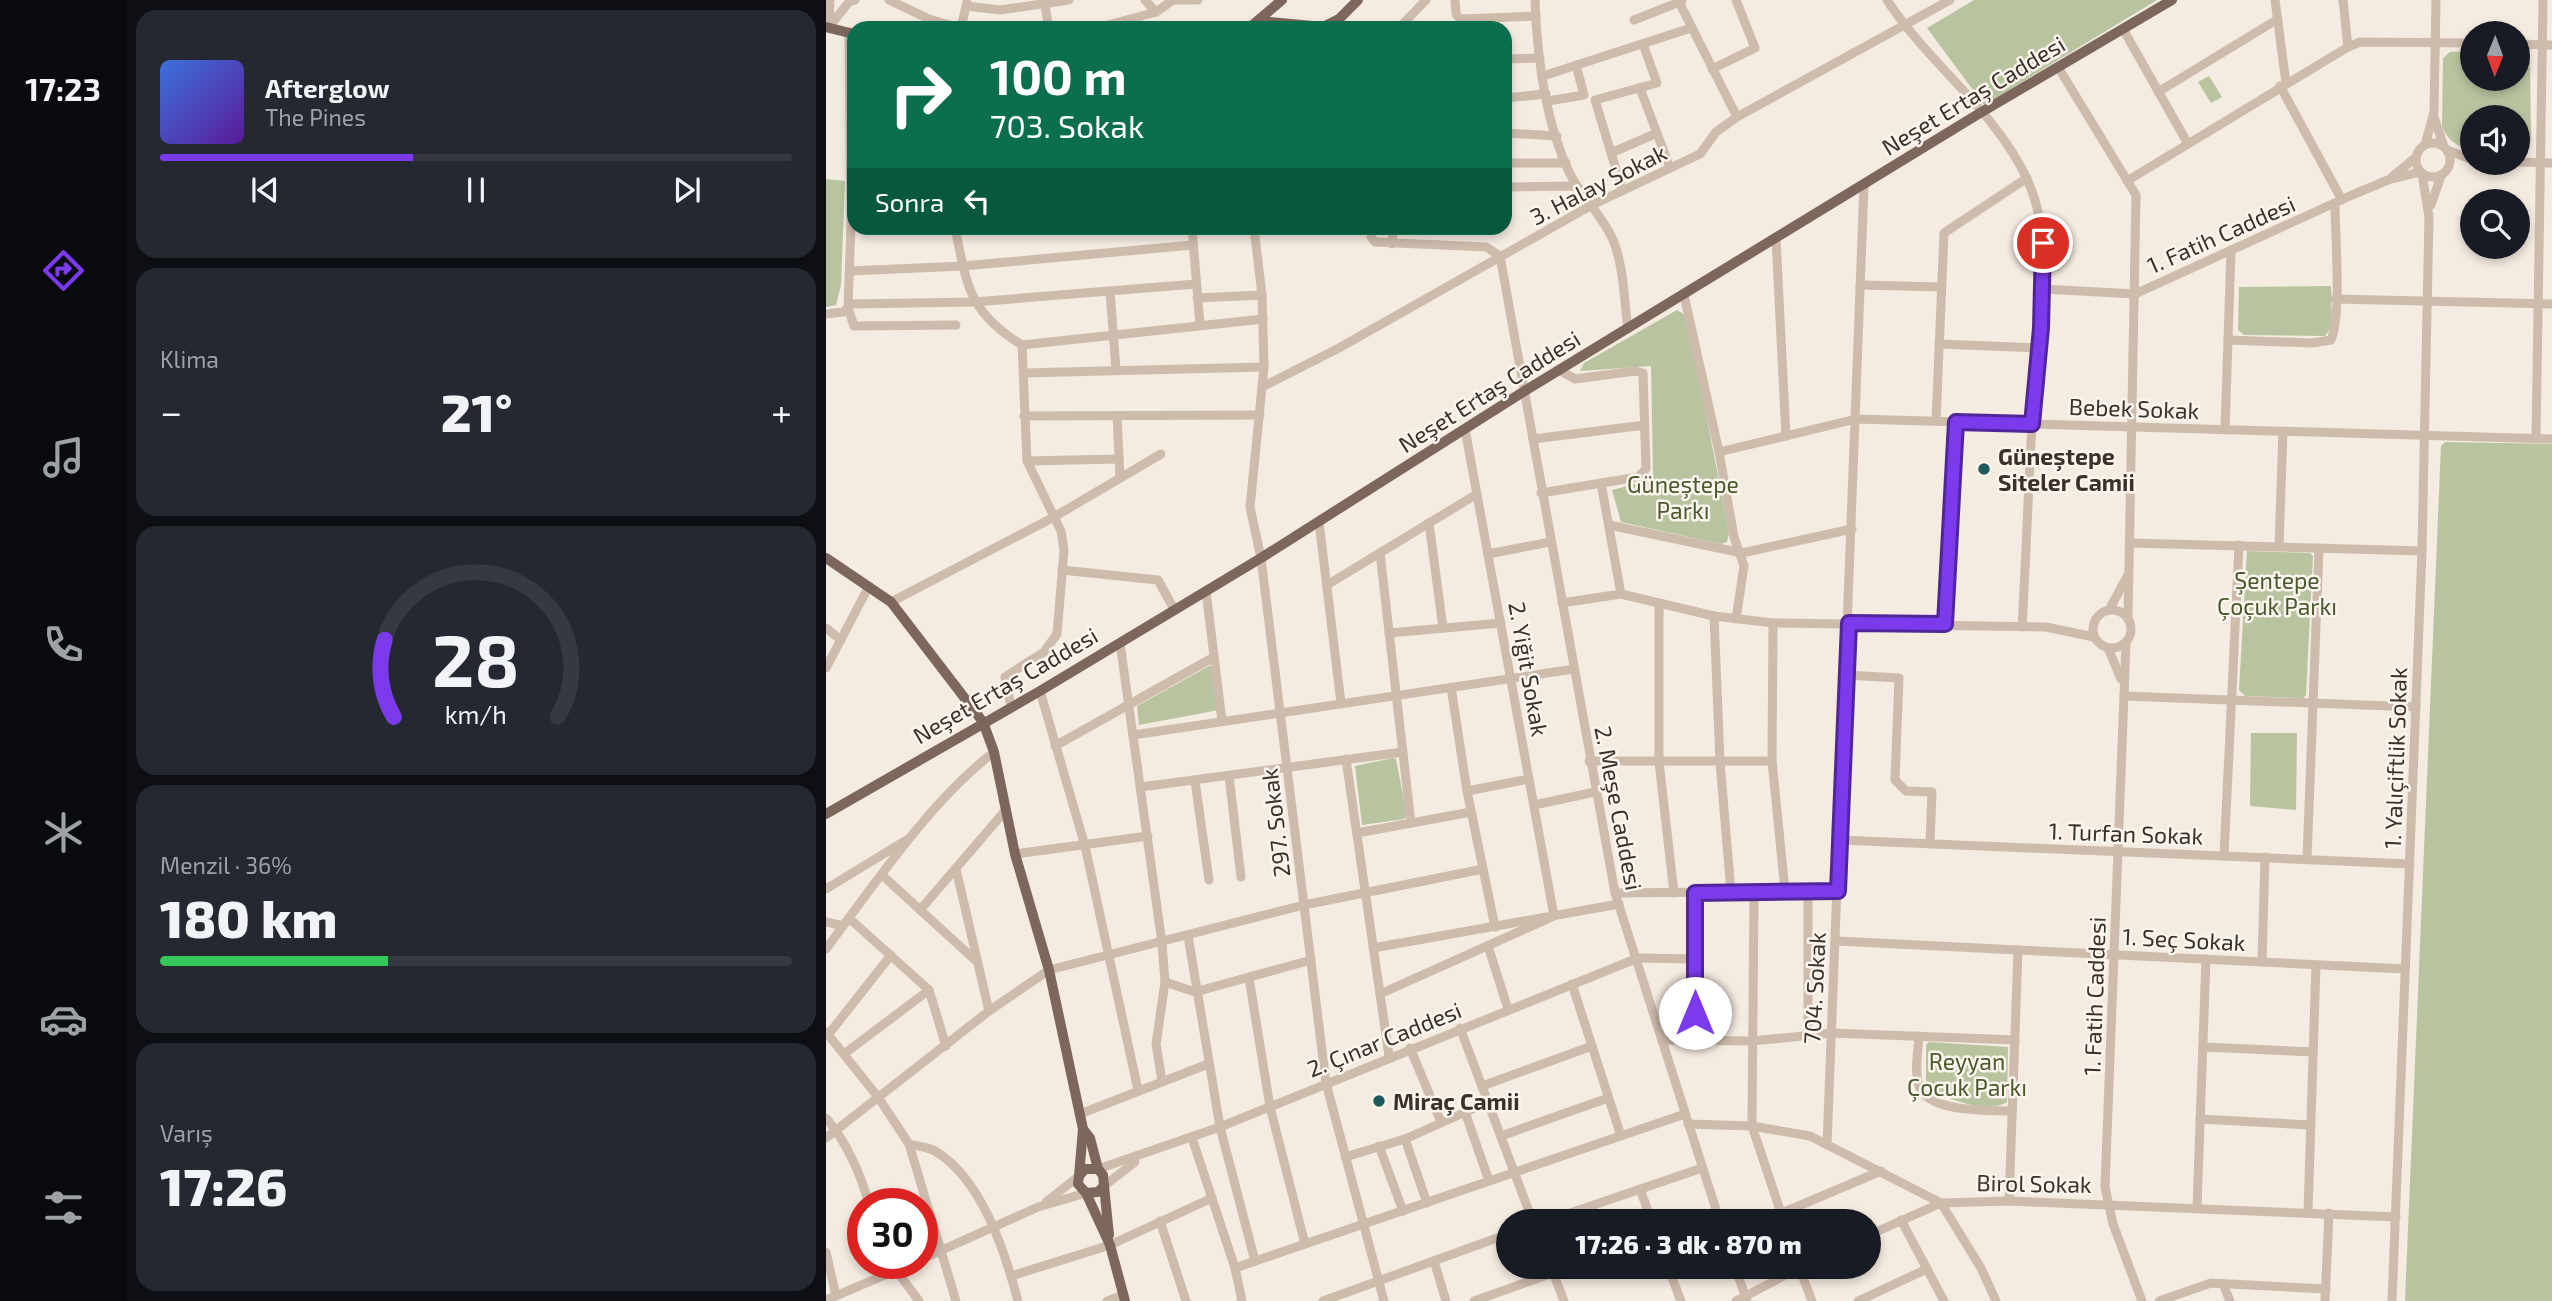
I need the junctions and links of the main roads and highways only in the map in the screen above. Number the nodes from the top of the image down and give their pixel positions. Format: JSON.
{"nodes":[{"id":1,"x":1358,"y":0,"type":"edge"},
{"id":2,"x":2172,"y":0,"type":"edge"},
{"id":3,"x":1281,"y":1,"type":"edge"},
{"id":4,"x":1258,"y":21,"type":"edge"},
{"id":5,"x":1342,"y":21,"type":"edge"},
{"id":6,"x":827,"y":27,"type":"edge"},
{"id":7,"x":847,"y":32,"type":"edge"},
{"id":8,"x":826,"y":558,"type":"edge"},
{"id":9,"x":983,"y":722,"type":"junction"},
{"id":10,"x":826,"y":814,"type":"edge"},
{"id":11,"x":1083,"y":1129,"type":"junction"},
{"id":12,"x":1098,"y":1170,"type":"junction"},
{"id":13,"x":1079,"y":1175,"type":"junction"},
{"id":14,"x":1104,"y":1186,"type":"junction"},
{"id":15,"x":1086,"y":1193,"type":"junction"},
{"id":16,"x":1110,"y":1245,"type":"junction"},
{"id":17,"x":1125,"y":1298,"type":"edge"}],
"edges":[{"from":1,"to":5,"type":"main road"},
{"from":2,"to":9,"type":"main road","name":"Neşet Ertaş Caddesi"},
{"from":3,"to":4,"type":"main road"},
{"from":6,"to":7,"type":"main road"},
{"from":8,"to":9,"type":"main road"},
{"from":9,"to":10,"type":"main road","name":"Neşet Ertaş Caddesi"},
{"from":9,"to":11,"type":"main road"},
{"from":11,"to":12,"type":"main road"},
{"from":11,"to":13,"type":"main road"},
{"from":12,"to":13,"type":"main road"},
{"from":12,"to":14,"type":"main road"},
{"from":13,"to":15,"type":"main road"},
{"from":14,"to":15,"type":"main road"},
{"from":14,"to":16,"type":"main road"},
{"from":15,"to":16,"type":"main road"},
{"from":16,"to":17,"type":"main road"}]}
